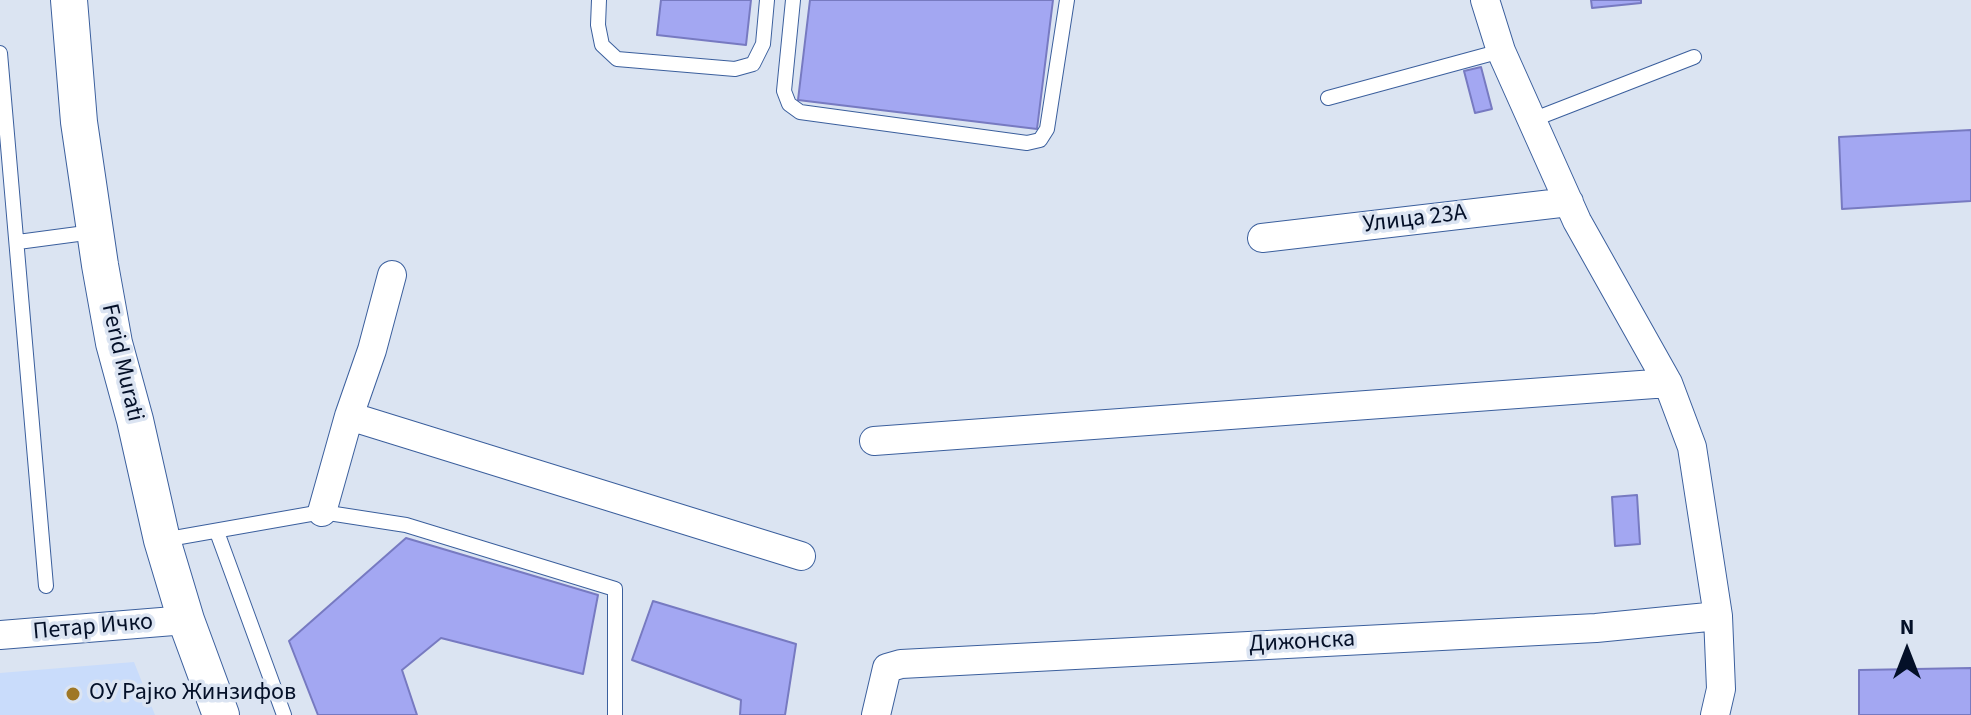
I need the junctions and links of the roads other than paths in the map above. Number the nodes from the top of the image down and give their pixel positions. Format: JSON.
{"nodes":[{"id":1,"x":69,"y":0,"type":"edge"},
{"id":2,"x":599,"y":0,"type":"edge"},
{"id":3,"x":767,"y":0,"type":"edge"},
{"id":4,"x":793,"y":0,"type":"edge"},
{"id":5,"x":1067,"y":0,"type":"edge"},
{"id":6,"x":1485,"y":0,"type":"edge"},
{"id":7,"x":1501,"y":51,"type":"junction"},
{"id":8,"x":0,"y":53,"type":"edge"},
{"id":9,"x":1694,"y":57,"type":"dead end"},
{"id":10,"x":1328,"y":98,"type":"dead end"},
{"id":11,"x":1532,"y":120,"type":"junction"},
{"id":12,"x":1569,"y":202,"type":"junction"},
{"id":13,"x":94,"y":231,"type":"junction"},
{"id":14,"x":1262,"y":238,"type":"dead end"},
{"id":15,"x":18,"y":242,"type":"junction"},
{"id":16,"x":392,"y":275,"type":"dead end"},
{"id":17,"x":1668,"y":383,"type":"junction"},
{"id":18,"x":349,"y":416,"type":"junction"},
{"id":19,"x":874,"y":441,"type":"dead end"},
{"id":20,"x":322,"y":512,"type":"junction"},
{"id":21,"x":217,"y":532,"type":"junction"},
{"id":22,"x":162,"y":540,"type":"junction"},
{"id":23,"x":801,"y":556,"type":"dead end"},
{"id":24,"x":46,"y":586,"type":"dead end"},
{"id":25,"x":1718,"y":616,"type":"junction"},
{"id":26,"x":186,"y":620,"type":"junction"},
{"id":27,"x":0,"y":635,"type":"edge"},
{"id":28,"x":221,"y":715,"type":"edge"},
{"id":29,"x":284,"y":715,"type":"edge"},
{"id":30,"x":615,"y":715,"type":"edge"},
{"id":31,"x":876,"y":715,"type":"edge"},
{"id":32,"x":1715,"y":715,"type":"edge"}],
"edges":[{"from":1,"to":13,"type":"street","name":"Ferid Murati"},
{"from":2,"to":3,"type":"lane"},
{"from":4,"to":5,"type":"lane"},
{"from":6,"to":7,"type":"street"},
{"from":7,"to":10,"type":"lane"},
{"from":7,"to":11,"type":"street"},
{"from":8,"to":15,"type":"lane"},
{"from":9,"to":11,"type":"lane"},
{"from":11,"to":12,"type":"street"},
{"from":12,"to":14,"type":"street","name":"Улица 23А"},
{"from":12,"to":17,"type":"street"},
{"from":13,"to":15,"type":"lane"},
{"from":13,"to":22,"type":"street","name":"Ferid Murati"},
{"from":15,"to":24,"type":"lane"},
{"from":16,"to":18,"type":"street"},
{"from":17,"to":19,"type":"street"},
{"from":17,"to":25,"type":"street"},
{"from":18,"to":20,"type":"street"},
{"from":18,"to":23,"type":"street"},
{"from":20,"to":21,"type":"lane"},
{"from":20,"to":30,"type":"lane"},
{"from":21,"to":22,"type":"lane"},
{"from":21,"to":29,"type":"lane"},
{"from":22,"to":26,"type":"street","name":"Ferid Murati"},
{"from":25,"to":31,"type":"street","name":"Дижонска"},
{"from":25,"to":32,"type":"street"},
{"from":26,"to":27,"type":"street","name":"Петар Ичко"},
{"from":26,"to":28,"type":"street","name":"Ferid Murati"}]}
